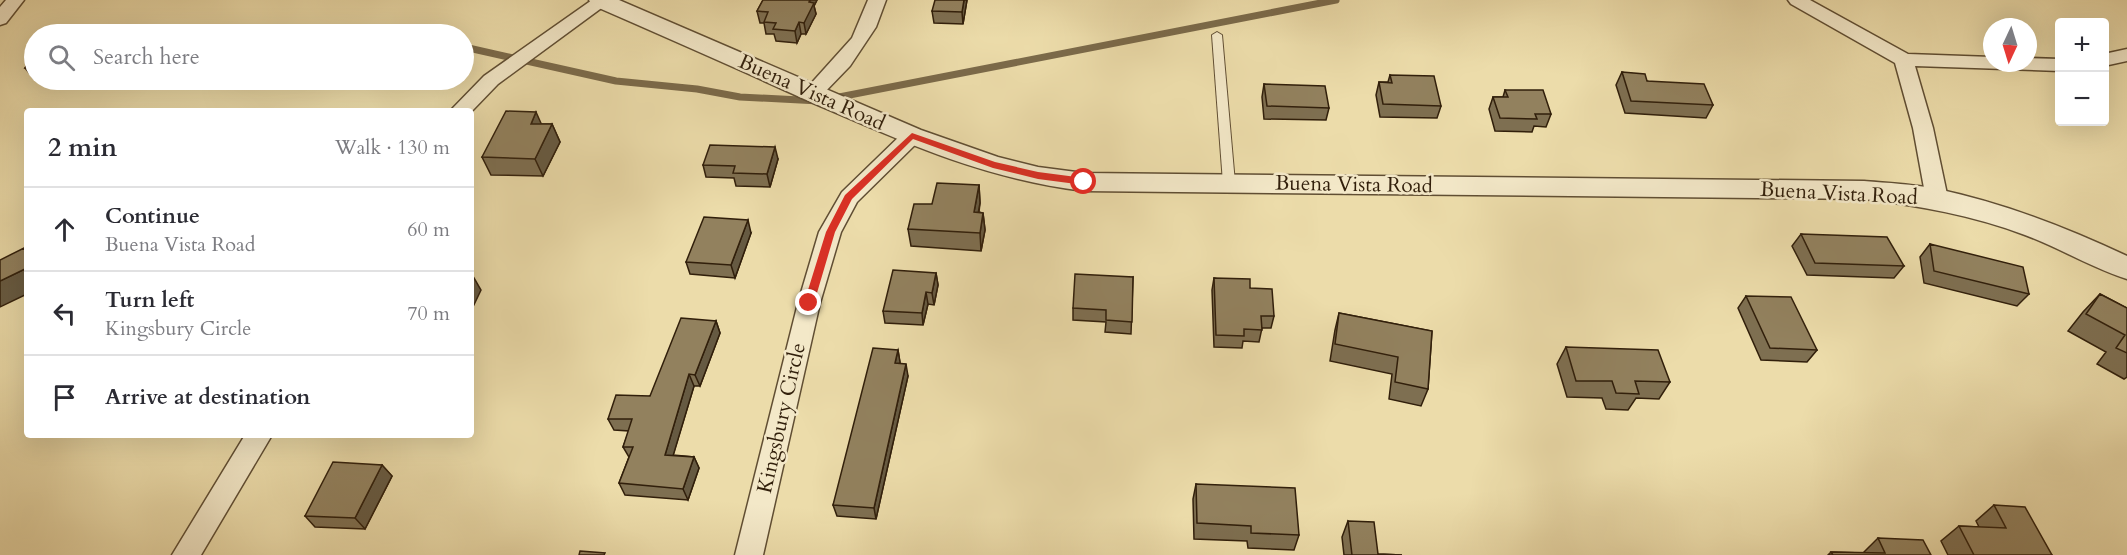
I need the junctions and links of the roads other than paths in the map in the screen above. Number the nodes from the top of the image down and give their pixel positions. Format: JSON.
{"nodes":[{"id":1,"x":15,"y":0,"type":"edge"},
{"id":2,"x":601,"y":0,"type":"edge"},
{"id":3,"x":877,"y":0,"type":"edge"},
{"id":4,"x":1797,"y":0,"type":"edge"},
{"id":5,"x":0,"y":20,"type":"edge"},
{"id":6,"x":1217,"y":35,"type":"dead end"},
{"id":7,"x":2127,"y":55,"type":"edge"},
{"id":8,"x":2109,"y":59,"type":"edge"},
{"id":9,"x":1904,"y":60,"type":"junction"},
{"id":10,"x":2055,"y":65,"type":"edge"},
{"id":11,"x":814,"y":92,"type":"junction"},
{"id":12,"x":462,"y":108,"type":"edge"},
{"id":13,"x":912,"y":136,"type":"junction"},
{"id":14,"x":1229,"y":183,"type":"junction"},
{"id":15,"x":1937,"y":199,"type":"junction"},
{"id":16,"x":2127,"y":268,"type":"edge"},
{"id":17,"x":257,"y":438,"type":"edge"},
{"id":18,"x":186,"y":555,"type":"edge"},
{"id":19,"x":749,"y":555,"type":"edge"}],
"edges":[{"from":1,"to":5,"type":"street"},
{"from":2,"to":11,"type":"street","name":"Buena Vista Road"},
{"from":2,"to":12,"type":"street"},
{"from":3,"to":11,"type":"street"},
{"from":4,"to":9,"type":"street"},
{"from":6,"to":14,"type":"lane"},
{"from":7,"to":8,"type":"street"},
{"from":9,"to":10,"type":"street"},
{"from":9,"to":15,"type":"street"},
{"from":11,"to":13,"type":"street","name":"Buena Vista Road"},
{"from":13,"to":14,"type":"street","name":"Buena Vista Road"},
{"from":13,"to":19,"type":"street","name":"Kingsbury Circle"},
{"from":14,"to":15,"type":"street","name":"Buena Vista Road"},
{"from":15,"to":16,"type":"street","name":"Buena Vista Road"},
{"from":17,"to":18,"type":"street"}]}
